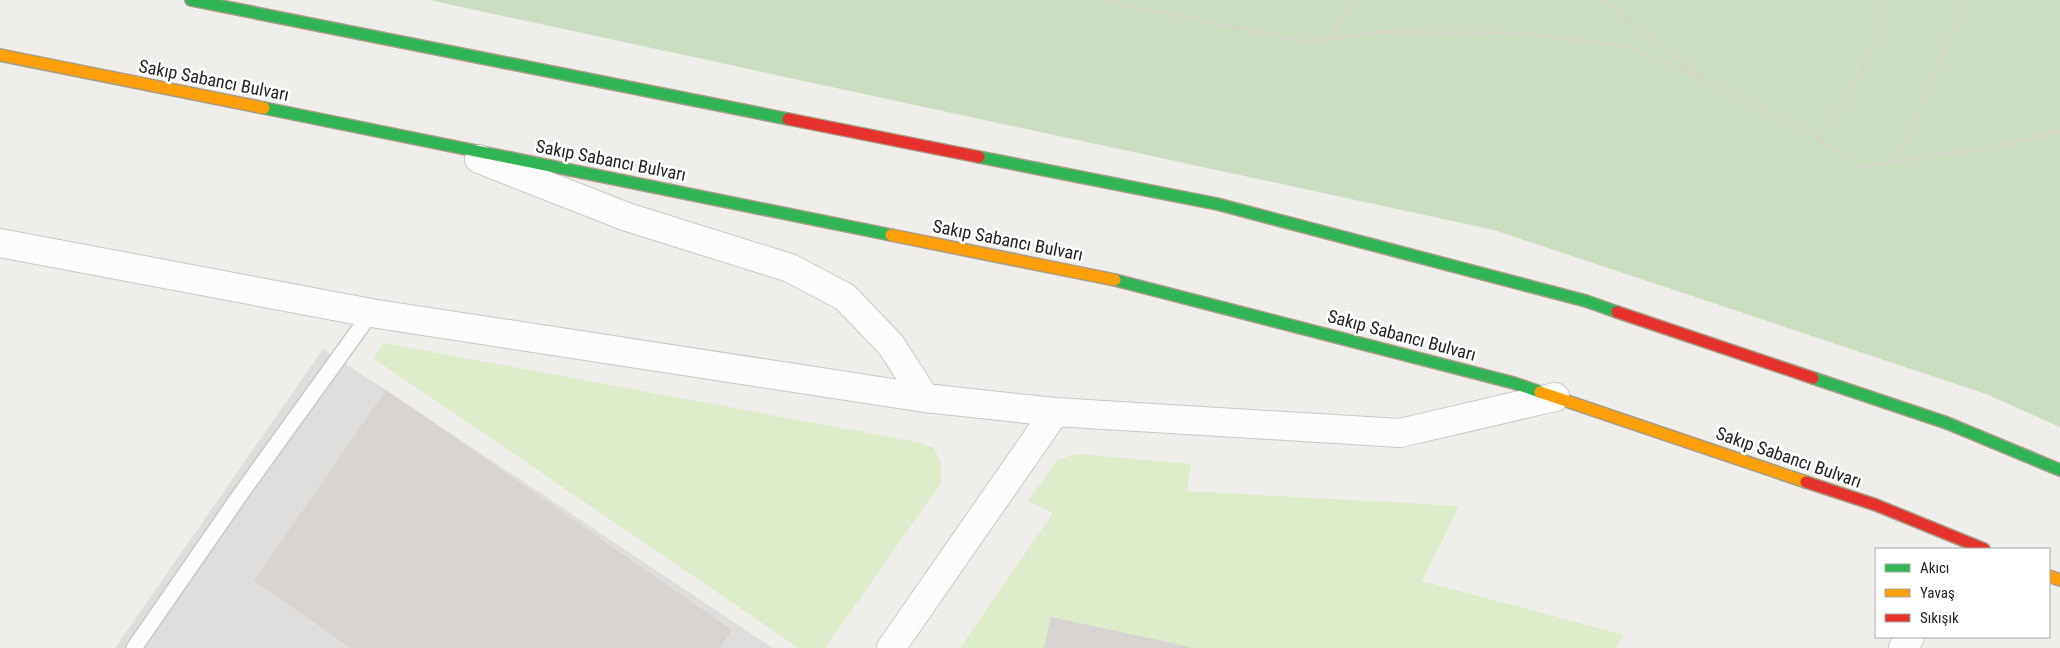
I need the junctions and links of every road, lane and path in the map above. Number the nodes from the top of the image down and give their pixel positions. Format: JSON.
{"nodes":[{"id":1,"x":191,"y":0,"type":"edge"},
{"id":2,"x":1100,"y":0,"type":"edge"},
{"id":3,"x":1357,"y":0,"type":"edge"},
{"id":4,"x":1601,"y":0,"type":"edge"},
{"id":5,"x":1882,"y":0,"type":"edge"},
{"id":6,"x":1966,"y":0,"type":"edge"},
{"id":7,"x":1326,"y":39,"type":"junction"},
{"id":8,"x":0,"y":55,"type":"edge"},
{"id":9,"x":1704,"y":79,"type":"junction"},
{"id":10,"x":2060,"y":131,"type":"edge"},
{"id":11,"x":1818,"y":139,"type":"junction"},
{"id":12,"x":440,"y":143,"type":"junction"},
{"id":13,"x":1897,"y":162,"type":"junction"},
{"id":14,"x":0,"y":243,"type":"edge"},
{"id":15,"x":371,"y":313,"type":"junction"},
{"id":16,"x":1555,"y":397,"type":"junction"},
{"id":17,"x":925,"y":398,"type":"junction"},
{"id":18,"x":1055,"y":412,"type":"junction"},
{"id":19,"x":2060,"y":470,"type":"edge"},
{"id":20,"x":1972,"y":547,"type":"edge"},
{"id":21,"x":134,"y":648,"type":"edge"},
{"id":22,"x":891,"y":648,"type":"edge"}],
"edges":[{"from":1,"to":19,"type":"main road"},
{"from":2,"to":7,"type":"path"},
{"from":3,"to":7,"type":"path"},
{"from":4,"to":9,"type":"path"},
{"from":5,"to":11,"type":"path"},
{"from":6,"to":13,"type":"path"},
{"from":7,"to":9,"type":"path"},
{"from":8,"to":12,"type":"main road","name":"Sakıp Sabancı Bulvarı"},
{"from":9,"to":11,"type":"path"},
{"from":10,"to":13,"type":"path"},
{"from":11,"to":13,"type":"path"},
{"from":12,"to":16,"type":"main road","name":"Sakıp Sabancı Bulvarı"},
{"from":12,"to":17,"type":"street"},
{"from":14,"to":15,"type":"street"},
{"from":15,"to":17,"type":"street"},
{"from":15,"to":21,"type":"lane"},
{"from":16,"to":18,"type":"street"},
{"from":16,"to":20,"type":"main road","name":"Sakıp Sabancı Bulvarı"},
{"from":17,"to":18,"type":"street"},
{"from":18,"to":22,"type":"street"}]}
